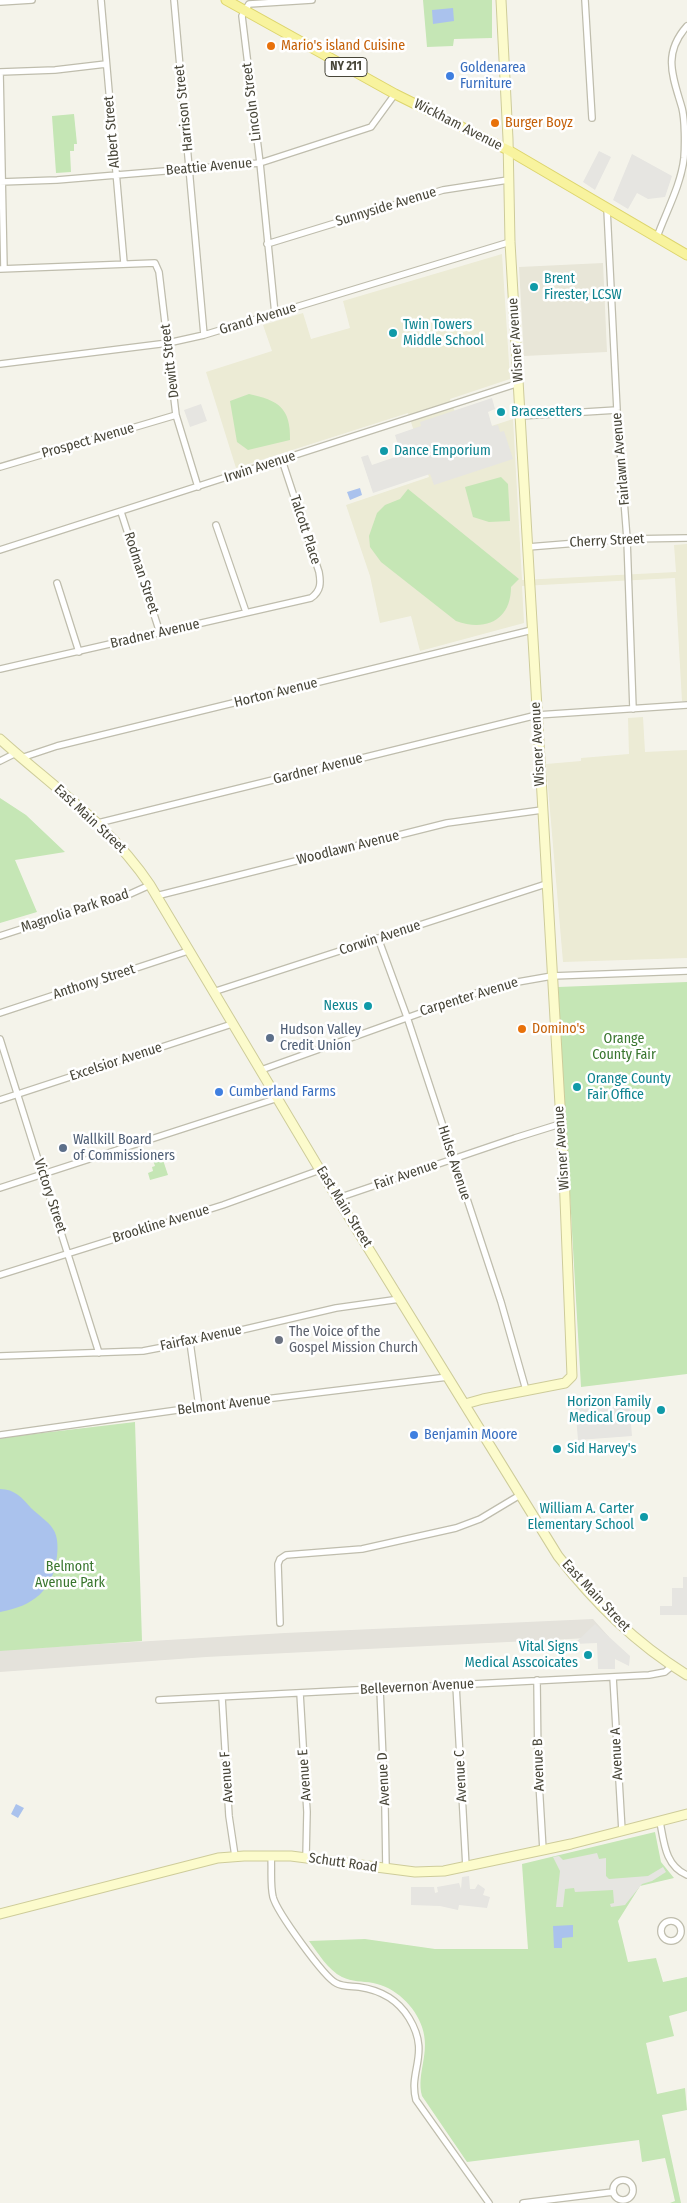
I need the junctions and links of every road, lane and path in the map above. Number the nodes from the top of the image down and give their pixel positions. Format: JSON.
{"nodes":[{"id":1,"x":32,"y":0,"type":"edge"},
{"id":2,"x":100,"y":0,"type":"edge"},
{"id":3,"x":174,"y":0,"type":"edge"},
{"id":4,"x":226,"y":0,"type":"edge"},
{"id":5,"x":312,"y":0,"type":"edge"},
{"id":6,"x":501,"y":0,"type":"edge"},
{"id":7,"x":585,"y":0,"type":"edge"},
{"id":8,"x":0,"y":2,"type":"edge"},
{"id":9,"x":244,"y":10,"type":"junction"},
{"id":10,"x":687,"y":26,"type":"edge"},
{"id":11,"x":106,"y":64,"type":"junction"},
{"id":12,"x":0,"y":72,"type":"edge"},
{"id":13,"x":395,"y":94,"type":"junction"},
{"id":14,"x":682,"y":109,"type":"junction"},
{"id":15,"x":687,"y":115,"type":"edge"},
{"id":16,"x":592,"y":118,"type":"dead end"},
{"id":17,"x":508,"y":150,"type":"junction"},
{"id":18,"x":687,"y":159,"type":"edge"},
{"id":19,"x":260,"y":162,"type":"junction"},
{"id":20,"x":683,"y":167,"type":"junction"},
{"id":21,"x":190,"y":168,"type":"junction"},
{"id":22,"x":116,"y":176,"type":"junction"},
{"id":23,"x":508,"y":180,"type":"junction"},
{"id":24,"x":1,"y":182,"type":"edge"},
{"id":25,"x":607,"y":209,"type":"junction"},
{"id":26,"x":657,"y":237,"type":"junction"},
{"id":27,"x":510,"y":242,"type":"junction"},
{"id":28,"x":267,"y":244,"type":"junction"},
{"id":29,"x":687,"y":255,"type":"edge"},
{"id":30,"x":124,"y":263,"type":"junction"},
{"id":31,"x":2,"y":269,"type":"edge"},
{"id":32,"x":274,"y":314,"type":"junction"},
{"id":33,"x":204,"y":335,"type":"junction"},
{"id":34,"x":168,"y":343,"type":"junction"},
{"id":35,"x":0,"y":364,"type":"edge"},
{"id":36,"x":519,"y":382,"type":"junction"},
{"id":37,"x":617,"y":410,"type":"junction"},
{"id":38,"x":176,"y":415,"type":"junction"},
{"id":39,"x":520,"y":416,"type":"junction"},
{"id":40,"x":282,"y":460,"type":"junction"},
{"id":41,"x":0,"y":467,"type":"edge"},
{"id":42,"x":198,"y":487,"type":"junction"},
{"id":43,"x":121,"y":512,"type":"junction"},
{"id":44,"x":216,"y":525,"type":"dead end"},
{"id":45,"x":687,"y":538,"type":"edge"},
{"id":46,"x":628,"y":539,"type":"junction"},
{"id":47,"x":528,"y":547,"type":"junction"},
{"id":48,"x":0,"y":550,"type":"edge"},
{"id":49,"x":57,"y":583,"type":"dead end"},
{"id":50,"x":311,"y":598,"type":"joint"},
{"id":51,"x":246,"y":612,"type":"junction"},
{"id":52,"x":532,"y":630,"type":"junction"},
{"id":53,"x":160,"y":633,"type":"junction"},
{"id":54,"x":78,"y":652,"type":"junction"},
{"id":55,"x":0,"y":669,"type":"edge"},
{"id":56,"x":687,"y":705,"type":"edge"},
{"id":57,"x":633,"y":709,"type":"junction"},
{"id":58,"x":537,"y":715,"type":"junction"},
{"id":59,"x":0,"y":738,"type":"edge"},
{"id":60,"x":19,"y":756,"type":"junction"},
{"id":61,"x":0,"y":761,"type":"edge"},
{"id":62,"x":542,"y":810,"type":"junction"},
{"id":63,"x":98,"y":822,"type":"junction"},
{"id":64,"x":546,"y":884,"type":"junction"},
{"id":65,"x":150,"y":885,"type":"junction"},
{"id":66,"x":156,"y":896,"type":"junction"},
{"id":67,"x":0,"y":936,"type":"edge"},
{"id":68,"x":378,"y":938,"type":"junction"},
{"id":69,"x":188,"y":951,"type":"junction"},
{"id":70,"x":687,"y":971,"type":"edge"},
{"id":71,"x":552,"y":976,"type":"junction"},
{"id":72,"x":213,"y":992,"type":"junction"},
{"id":73,"x":0,"y":1013,"type":"edge"},
{"id":74,"x":407,"y":1017,"type":"junction"},
{"id":75,"x":232,"y":1024,"type":"junction"},
{"id":76,"x":0,"y":1039,"type":"edge"},
{"id":77,"x":260,"y":1070,"type":"junction"},
{"id":78,"x":18,"y":1094,"type":"junction"},
{"id":79,"x":278,"y":1098,"type":"junction"},
{"id":80,"x":0,"y":1100,"type":"edge"},
{"id":81,"x":560,"y":1124,"type":"junction"},
{"id":82,"x":452,"y":1159,"type":"junction"},
{"id":83,"x":320,"y":1170,"type":"junction"},
{"id":84,"x":42,"y":1174,"type":"junction"},
{"id":85,"x":0,"y":1188,"type":"edge"},
{"id":86,"x":338,"y":1198,"type":"junction"},
{"id":87,"x":68,"y":1253,"type":"junction"},
{"id":88,"x":0,"y":1275,"type":"edge"},
{"id":89,"x":400,"y":1299,"type":"junction"},
{"id":90,"x":190,"y":1342,"type":"junction"},
{"id":91,"x":99,"y":1353,"type":"junction"},
{"id":92,"x":0,"y":1356,"type":"edge"},
{"id":93,"x":448,"y":1377,"type":"junction"},
{"id":94,"x":526,"y":1390,"type":"junction"},
{"id":95,"x":465,"y":1404,"type":"junction"},
{"id":96,"x":199,"y":1407,"type":"junction"},
{"id":97,"x":0,"y":1436,"type":"edge"},
{"id":98,"x":520,"y":1495,"type":"junction"},
{"id":99,"x":280,"y":1623,"type":"dead end"},
{"id":100,"x":672,"y":1666,"type":"junction"},
{"id":101,"x":687,"y":1675,"type":"edge"},
{"id":102,"x":614,"y":1677,"type":"junction"},
{"id":103,"x":537,"y":1680,"type":"junction"},
{"id":104,"x":456,"y":1685,"type":"junction"},
{"id":105,"x":380,"y":1689,"type":"junction"},
{"id":106,"x":300,"y":1693,"type":"junction"},
{"id":107,"x":222,"y":1697,"type":"junction"},
{"id":108,"x":159,"y":1700,"type":"dead end"},
{"id":109,"x":687,"y":1814,"type":"edge"},
{"id":110,"x":660,"y":1822,"type":"junction"},
{"id":111,"x":622,"y":1831,"type":"junction"},
{"id":112,"x":543,"y":1850,"type":"junction"},
{"id":113,"x":271,"y":1855,"type":"junction"},
{"id":114,"x":235,"y":1856,"type":"junction"},
{"id":115,"x":306,"y":1857,"type":"junction"},
{"id":116,"x":466,"y":1867,"type":"junction"},
{"id":117,"x":386,"y":1869,"type":"junction"},
{"id":118,"x":687,"y":1875,"type":"edge"},
{"id":119,"x":0,"y":1914,"type":"edge"},
{"id":120,"x":613,"y":2192,"type":"dead end"},
{"id":121,"x":489,"y":2203,"type":"edge"},
{"id":122,"x":523,"y":2203,"type":"edge"}],
"edges":[{"from":1,"to":8,"type":"street"},
{"from":2,"to":11,"type":"street","name":"Albert Street"},
{"from":3,"to":21,"type":"street","name":"Harrison Street"},
{"from":4,"to":9,"type":"main road","name":"Wickham Avenue","number":"NY 211"},
{"from":5,"to":9,"type":"street"},
{"from":6,"to":17,"type":"street","name":"Wisner Avenue"},
{"from":7,"to":16,"type":"street"},
{"from":9,"to":13,"type":"main road","name":"Wickham Avenue","number":"NY 211"},
{"from":9,"to":19,"type":"street","name":"Lincoln Street"},
{"from":10,"to":14,"type":"street"},
{"from":11,"to":12,"type":"street"},
{"from":11,"to":22,"type":"street","name":"Albert Street"},
{"from":12,"to":24,"type":"street"},
{"from":13,"to":17,"type":"main road","name":"Wickham Avenue","number":"NY 211"},
{"from":13,"to":19,"type":"street","name":"Beattie Avenue"},
{"from":14,"to":15,"type":"street"},
{"from":14,"to":20,"type":"street"},
{"from":17,"to":23,"type":"street","name":"Wisner Avenue"},
{"from":17,"to":25,"type":"main road","name":"Wickham Avenue","number":"NY 211"},
{"from":18,"to":20,"type":"street"},
{"from":19,"to":21,"type":"street","name":"Beattie Avenue"},
{"from":19,"to":28,"type":"street","name":"Lincoln Street"},
{"from":20,"to":26,"type":"street"},
{"from":21,"to":22,"type":"street","name":"Beattie Avenue"},
{"from":21,"to":33,"type":"street","name":"Harrison Street"},
{"from":22,"to":24,"type":"street","name":"Beattie Avenue"},
{"from":22,"to":30,"type":"street","name":"Albert Street"},
{"from":23,"to":27,"type":"street","name":"Wisner Avenue"},
{"from":23,"to":28,"type":"street","name":"Sunnyside Avenue"},
{"from":24,"to":31,"type":"street"},
{"from":25,"to":26,"type":"main road","name":"Wickham Avenue","number":"NY 211"},
{"from":25,"to":37,"type":"street","name":"Fairlawn Avenue"},
{"from":26,"to":29,"type":"main road","name":"Wickham Avenue","number":"NY 211"},
{"from":27,"to":32,"type":"street","name":"Grand Avenue"},
{"from":27,"to":36,"type":"street","name":"Wisner Avenue"},
{"from":28,"to":32,"type":"street","name":"Lincoln Street"},
{"from":30,"to":31,"type":"street"},
{"from":30,"to":34,"type":"street","name":"Dewitt Street"},
{"from":32,"to":33,"type":"street","name":"Grand Avenue"},
{"from":33,"to":34,"type":"street","name":"Grand Avenue"},
{"from":34,"to":35,"type":"street","name":"Grand Avenue"},
{"from":34,"to":38,"type":"street","name":"Dewitt Street"},
{"from":36,"to":39,"type":"street","name":"Wisner Avenue"},
{"from":36,"to":40,"type":"street","name":"Irwin Avenue"},
{"from":37,"to":39,"type":"street"},
{"from":37,"to":46,"type":"street","name":"Fairlawn Avenue"},
{"from":38,"to":41,"type":"street","name":"Prospect Avenue"},
{"from":38,"to":42,"type":"street","name":"Dewitt Street"},
{"from":39,"to":47,"type":"street","name":"Wisner Avenue"},
{"from":40,"to":42,"type":"street","name":"Irwin Avenue"},
{"from":40,"to":50,"type":"street","name":"Talcott Place"},
{"from":42,"to":43,"type":"street","name":"Irwin Avenue"},
{"from":43,"to":48,"type":"street","name":"Irwin Avenue"},
{"from":43,"to":53,"type":"street","name":"Rodman Street"},
{"from":44,"to":51,"type":"street"},
{"from":45,"to":46,"type":"street","name":"Cherry Street"},
{"from":46,"to":47,"type":"street","name":"Cherry Street"},
{"from":46,"to":57,"type":"street","name":"Fairlawn Avenue"},
{"from":47,"to":52,"type":"street","name":"Wisner Avenue"},
{"from":49,"to":54,"type":"street"},
{"from":50,"to":51,"type":"street","name":"Bradner Avenue"},
{"from":51,"to":53,"type":"street","name":"Bradner Avenue"},
{"from":52,"to":58,"type":"street","name":"Wisner Avenue"},
{"from":52,"to":60,"type":"street","name":"Horton Avenue"},
{"from":53,"to":54,"type":"street","name":"Bradner Avenue"},
{"from":54,"to":55,"type":"street","name":"Bradner Avenue"},
{"from":56,"to":57,"type":"street","name":"Gardner Avenue"},
{"from":57,"to":58,"type":"street","name":"Gardner Avenue"},
{"from":58,"to":62,"type":"street","name":"Wisner Avenue"},
{"from":58,"to":63,"type":"street","name":"Gardner Avenue"},
{"from":59,"to":60,"type":"street","name":"East Main Street"},
{"from":60,"to":61,"type":"street","name":"Horton Avenue"},
{"from":60,"to":63,"type":"street","name":"East Main Street"},
{"from":62,"to":64,"type":"street","name":"Wisner Avenue"},
{"from":62,"to":66,"type":"street","name":"Woodlawn Avenue"},
{"from":63,"to":65,"type":"street","name":"East Main Street"},
{"from":64,"to":68,"type":"street","name":"Corwin Avenue"},
{"from":64,"to":71,"type":"street","name":"Wisner Avenue"},
{"from":65,"to":66,"type":"street","name":"East Main Street"},
{"from":65,"to":67,"type":"street","name":"Magnolia Park Road"},
{"from":66,"to":69,"type":"street","name":"East Main Street"},
{"from":68,"to":72,"type":"street","name":"Corwin Avenue"},
{"from":68,"to":74,"type":"street","name":"Hulse Avenue"},
{"from":69,"to":72,"type":"street","name":"East Main Street"},
{"from":69,"to":73,"type":"street","name":"Anthony Street"},
{"from":70,"to":71,"type":"street","name":"Carpenter Avenue"},
{"from":71,"to":74,"type":"street","name":"Carpenter Avenue"},
{"from":71,"to":81,"type":"street","name":"Wisner Avenue"},
{"from":72,"to":75,"type":"street","name":"East Main Street"},
{"from":74,"to":77,"type":"street","name":"Carpenter Avenue"},
{"from":74,"to":82,"type":"street","name":"Hulse Avenue"},
{"from":75,"to":77,"type":"street","name":"East Main Street"},
{"from":75,"to":78,"type":"street","name":"Excelsior Avenue"},
{"from":76,"to":78,"type":"street","name":"Victory Street"},
{"from":77,"to":79,"type":"street","name":"East Main Street"},
{"from":78,"to":80,"type":"street","name":"Excelsior Avenue"},
{"from":78,"to":84,"type":"street","name":"Victory Street"},
{"from":79,"to":83,"type":"street","name":"East Main Street"},
{"from":79,"to":84,"type":"street"},
{"from":81,"to":82,"type":"street","name":"Fair Avenue"},
{"from":81,"to":94,"type":"street","name":"Wisner Avenue"},
{"from":82,"to":86,"type":"street","name":"Fair Avenue"},
{"from":82,"to":94,"type":"street","name":"Hulse Avenue"},
{"from":83,"to":86,"type":"street","name":"East Main Street"},
{"from":83,"to":87,"type":"street","name":"Brookline Avenue"},
{"from":84,"to":85,"type":"street"},
{"from":84,"to":87,"type":"street","name":"Victory Street"},
{"from":86,"to":89,"type":"street","name":"East Main Street"},
{"from":87,"to":88,"type":"street","name":"Brookline Avenue"},
{"from":87,"to":91,"type":"street","name":"Victory Street"},
{"from":89,"to":90,"type":"street","name":"Fairfax Avenue"},
{"from":89,"to":93,"type":"street","name":"East Main Street"},
{"from":90,"to":91,"type":"street","name":"Fairfax Avenue"},
{"from":90,"to":96,"type":"street"},
{"from":91,"to":92,"type":"street","name":"Fairfax Avenue"},
{"from":93,"to":95,"type":"street","name":"East Main Street"},
{"from":93,"to":96,"type":"street","name":"Belmont Avenue"},
{"from":94,"to":95,"type":"street","name":"Wisner Avenue"},
{"from":95,"to":98,"type":"street","name":"East Main Street"},
{"from":96,"to":97,"type":"street","name":"Belmont Avenue"},
{"from":98,"to":99,"type":"street"},
{"from":98,"to":100,"type":"street","name":"East Main Street"},
{"from":100,"to":101,"type":"street","name":"East Main Street"},
{"from":100,"to":102,"type":"street","name":"Bellevernon Avenue"},
{"from":102,"to":103,"type":"street","name":"Bellevernon Avenue"},
{"from":102,"to":111,"type":"street","name":"Avenue A"},
{"from":103,"to":104,"type":"street","name":"Bellevernon Avenue"},
{"from":103,"to":112,"type":"street","name":"Avenue B"},
{"from":104,"to":105,"type":"street","name":"Bellevernon Avenue"},
{"from":104,"to":116,"type":"street","name":"Avenue C"},
{"from":105,"to":106,"type":"street","name":"Bellevernon Avenue"},
{"from":105,"to":117,"type":"street","name":"Avenue D"},
{"from":106,"to":107,"type":"street","name":"Bellevernon Avenue"},
{"from":106,"to":115,"type":"street","name":"Avenue E"},
{"from":107,"to":108,"type":"street","name":"Bellevernon Avenue"},
{"from":107,"to":114,"type":"street","name":"Avenue F"},
{"from":109,"to":110,"type":"street","name":"Schutt Road"},
{"from":110,"to":111,"type":"street","name":"Schutt Road"},
{"from":110,"to":118,"type":"street"},
{"from":111,"to":112,"type":"street","name":"Schutt Road"},
{"from":112,"to":116,"type":"street","name":"Schutt Road"},
{"from":113,"to":114,"type":"street","name":"Schutt Road"},
{"from":113,"to":115,"type":"street","name":"Schutt Road"},
{"from":113,"to":121,"type":"street"},
{"from":114,"to":119,"type":"street","name":"Schutt Road"},
{"from":115,"to":117,"type":"street","name":"Schutt Road"},
{"from":116,"to":117,"type":"street","name":"Schutt Road"},
{"from":120,"to":122,"type":"street"}]}
